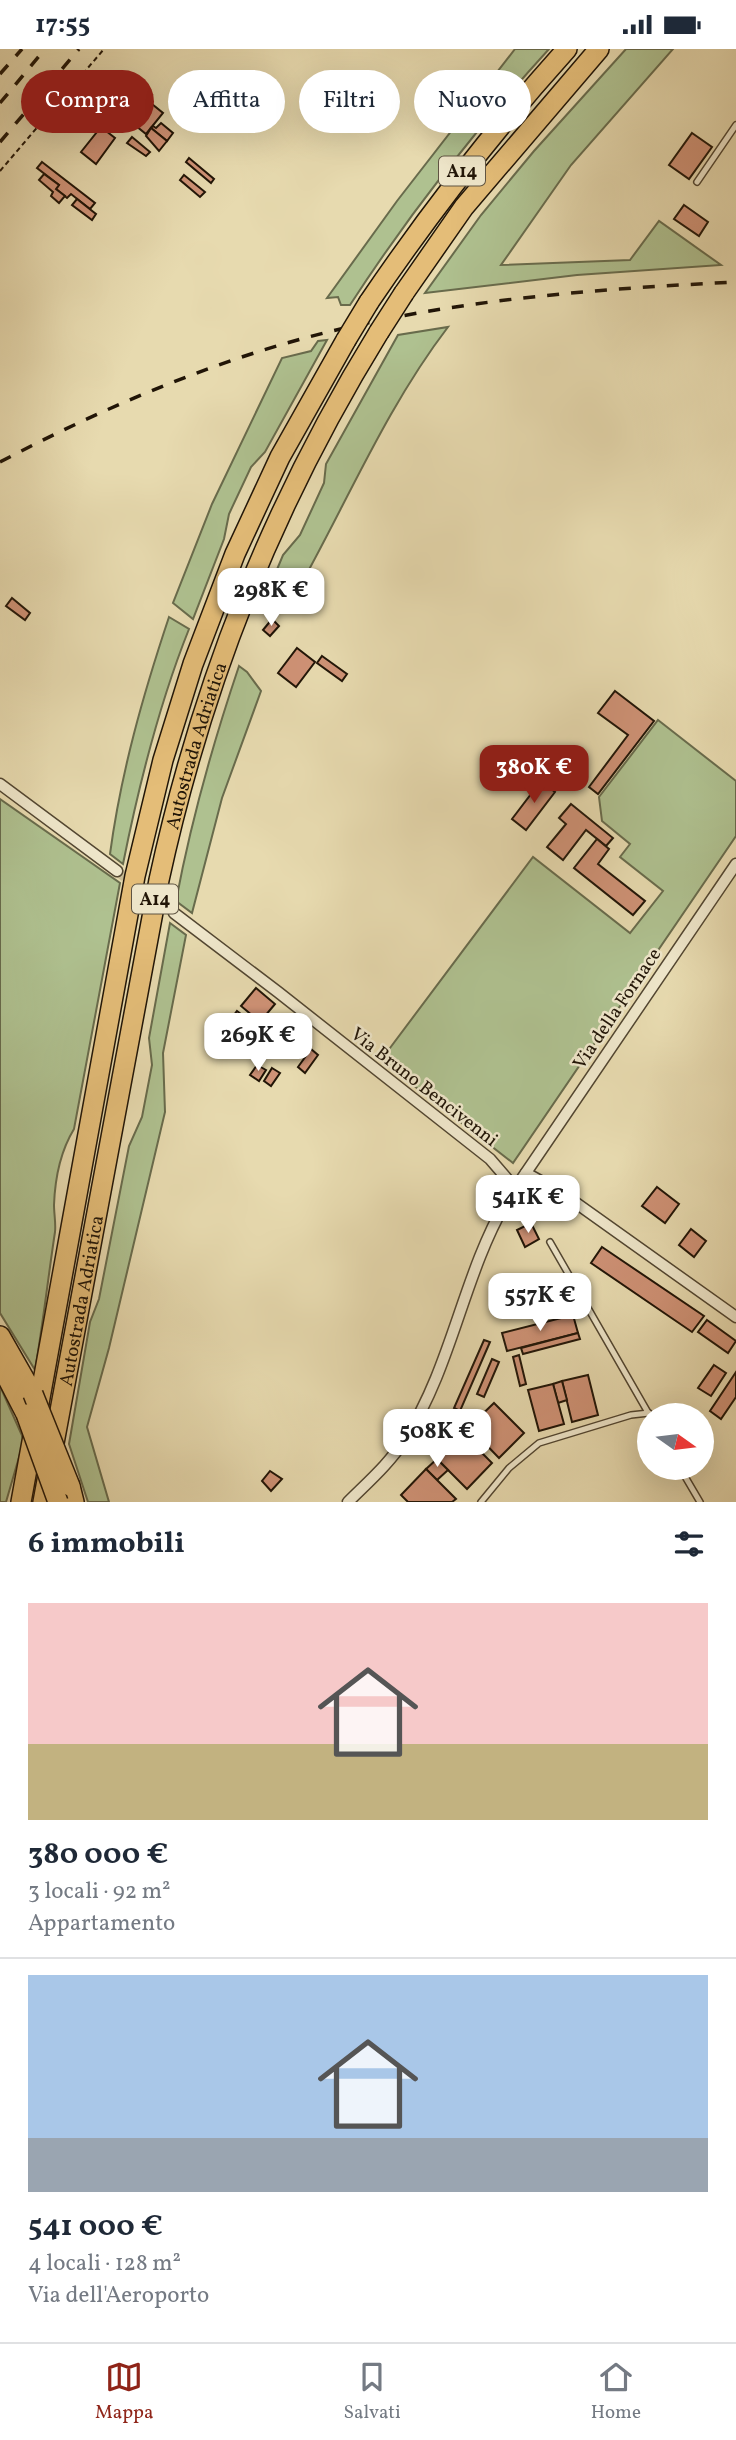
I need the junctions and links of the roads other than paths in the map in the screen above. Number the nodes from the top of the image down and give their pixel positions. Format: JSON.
{"nodes":[{"id":1,"x":567,"y":49,"type":"edge"},
{"id":2,"x":599,"y":49,"type":"edge"},
{"id":3,"x":736,"y":125,"type":"edge"},
{"id":4,"x":697,"y":182,"type":"dead end"},
{"id":5,"x":0,"y":784,"type":"edge"},
{"id":6,"x":736,"y":864,"type":"edge"},
{"id":7,"x":117,"y":871,"type":"tunnel mouth"},
{"id":8,"x":174,"y":913,"type":"tunnel mouth"},
{"id":9,"x":526,"y":1173,"type":"junction"},
{"id":10,"x":515,"y":1188,"type":"junction"},
{"id":11,"x":550,"y":1242,"type":"dead end"},
{"id":12,"x":736,"y":1317,"type":"edge"},
{"id":13,"x":0,"y":1336,"type":"edge"},
{"id":14,"x":0,"y":1364,"type":"edge"},
{"id":15,"x":644,"y":1403,"type":"edge"},
{"id":16,"x":637,"y":1415,"type":"edge"},
{"id":17,"x":688,"y":1481,"type":"edge"},
{"id":18,"x":67,"y":1497,"type":"edge"},
{"id":19,"x":18,"y":1502,"type":"edge"},
{"id":20,"x":43,"y":1502,"type":"edge"},
{"id":21,"x":348,"y":1502,"type":"edge"},
{"id":22,"x":481,"y":1502,"type":"edge"},
{"id":23,"x":700,"y":1502,"type":"edge"}],
"edges":[{"from":1,"to":19,"type":"highway","name":"Autostrada Adriatica","number":"A14","bridge":true},
{"from":2,"to":20,"type":"highway","name":"Autostrada Adriatica","number":"A14","bridge":true},
{"from":3,"to":4,"type":"lane"},
{"from":5,"to":7,"type":"street"},
{"from":6,"to":9,"type":"street","name":"Via della Fornace"},
{"from":8,"to":10,"type":"street","name":"Via Bruno Bencivenni"},
{"from":9,"to":10,"type":"street","name":"Via della Fornace"},
{"from":9,"to":12,"type":"street"},
{"from":10,"to":21,"type":"street","name":"Via della Fornace"},
{"from":11,"to":15,"type":"lane"},
{"from":13,"to":18,"type":"highway","bridge":true},
{"from":14,"to":18,"type":"highway","bridge":true},
{"from":16,"to":22,"type":"lane"},
{"from":17,"to":23,"type":"lane"}]}
